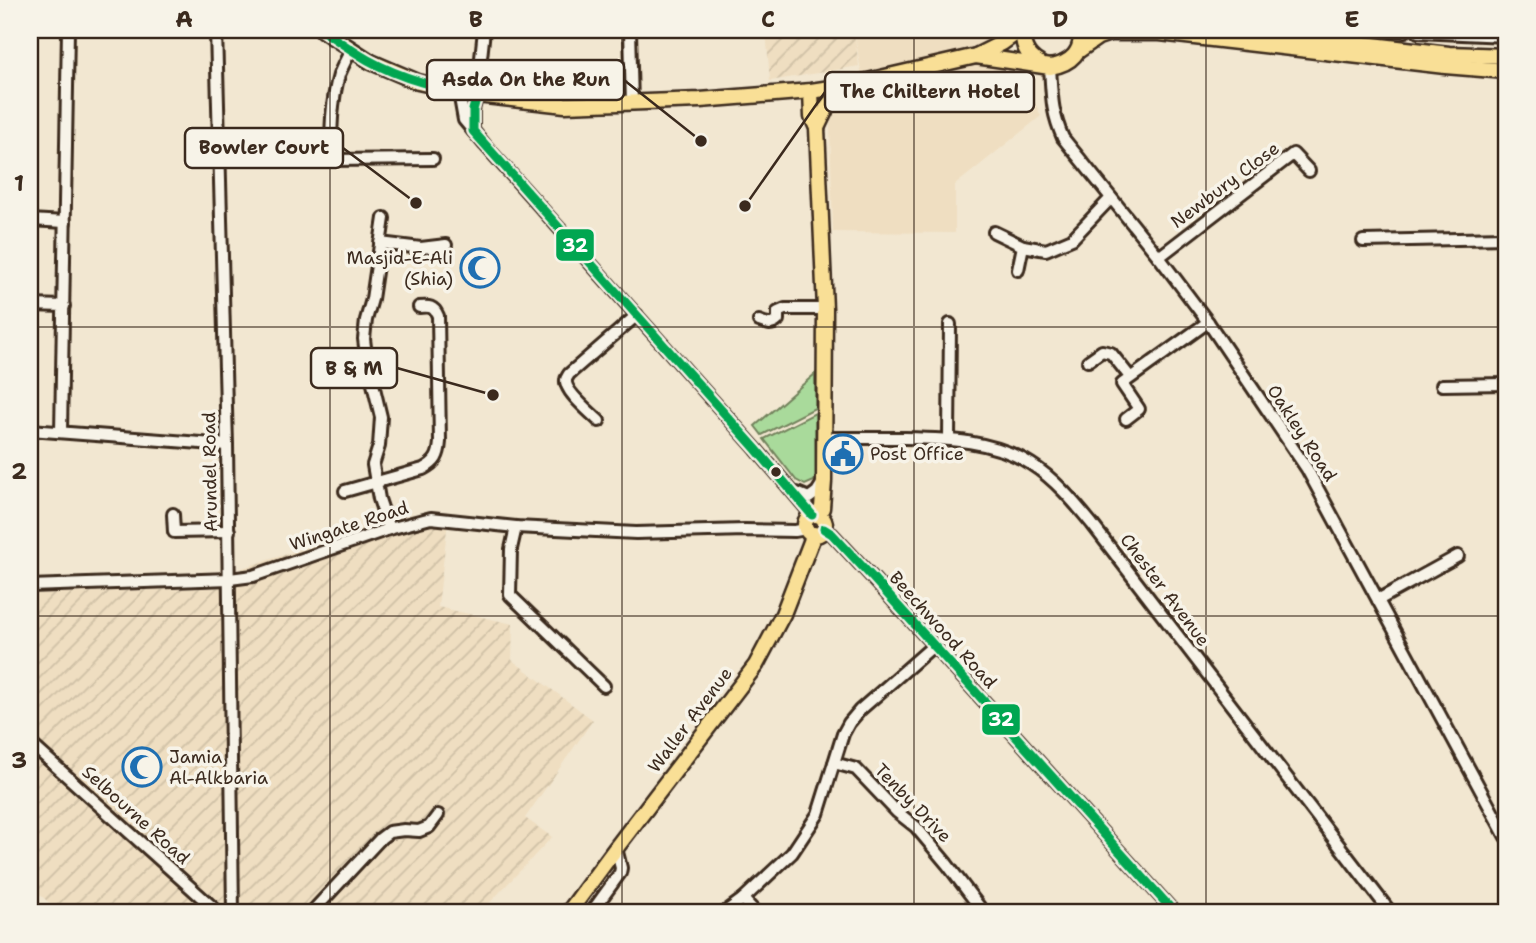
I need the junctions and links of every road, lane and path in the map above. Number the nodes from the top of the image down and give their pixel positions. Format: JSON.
{"nodes":[{"id":1,"x":68,"y":30,"type":"edge"},
{"id":2,"x":216,"y":30,"type":"edge"},
{"id":3,"x":322,"y":30,"type":"edge"},
{"id":4,"x":484,"y":30,"type":"edge"},
{"id":5,"x":630,"y":30,"type":"edge"},
{"id":6,"x":1022,"y":30,"type":"edge"},
{"id":7,"x":1080,"y":30,"type":"edge"},
{"id":8,"x":1245,"y":30,"type":"edge"},
{"id":9,"x":1390,"y":30,"type":"edge"},
{"id":10,"x":1405,"y":31,"type":"edge"},
{"id":11,"x":1418,"y":32,"type":"dead end"},
{"id":12,"x":338,"y":35,"type":"edge"},
{"id":13,"x":1506,"y":37,"type":"edge"},
{"id":14,"x":351,"y":50,"type":"junction"},
{"id":15,"x":1078,"y":51,"type":"junction"},
{"id":16,"x":976,"y":56,"type":"junction"},
{"id":17,"x":1506,"y":56,"type":"edge"},
{"id":18,"x":1046,"y":65,"type":"junction"},
{"id":19,"x":1506,"y":71,"type":"edge"},
{"id":20,"x":850,"y":85,"type":"junction"},
{"id":21,"x":811,"y":90,"type":"junction"},
{"id":22,"x":459,"y":92,"type":"junction"},
{"id":23,"x":477,"y":95,"type":"junction"},
{"id":24,"x":632,"y":104,"type":"junction"},
{"id":25,"x":817,"y":128,"type":"junction"},
{"id":26,"x":474,"y":131,"type":"junction"},
{"id":27,"x":433,"y":159,"type":"dead end"},
{"id":28,"x":1309,"y":171,"type":"dead end"},
{"id":29,"x":1111,"y":198,"type":"junction"},
{"id":30,"x":384,"y":218,"type":"dead end"},
{"id":31,"x":30,"y":220,"type":"edge"},
{"id":32,"x":65,"y":222,"type":"junction"},
{"id":33,"x":994,"y":232,"type":"dead end"},
{"id":34,"x":1506,"y":238,"type":"edge"},
{"id":35,"x":1363,"y":241,"type":"dead end"},
{"id":36,"x":380,"y":243,"type":"junction"},
{"id":37,"x":446,"y":245,"type":"dead end"},
{"id":38,"x":1023,"y":246,"type":"junction"},
{"id":39,"x":1159,"y":257,"type":"junction"},
{"id":40,"x":1018,"y":270,"type":"dead end"},
{"id":41,"x":30,"y":305,"type":"edge"},
{"id":42,"x":64,"y":306,"type":"junction"},
{"id":43,"x":419,"y":306,"type":"dead end"},
{"id":44,"x":824,"y":309,"type":"junction"},
{"id":45,"x":637,"y":315,"type":"junction"},
{"id":46,"x":759,"y":321,"type":"dead end"},
{"id":47,"x":1208,"y":322,"type":"junction"},
{"id":48,"x":950,"y":324,"type":"dead end"},
{"id":49,"x":1087,"y":362,"type":"dead end"},
{"id":50,"x":1130,"y":377,"type":"junction"},
{"id":51,"x":1506,"y":384,"type":"edge"},
{"id":52,"x":1442,"y":385,"type":"dead end"},
{"id":53,"x":1126,"y":419,"type":"dead end"},
{"id":54,"x":599,"y":421,"type":"dead end"},
{"id":55,"x":30,"y":430,"type":"edge"},
{"id":56,"x":61,"y":432,"type":"junction"},
{"id":57,"x":824,"y":438,"type":"junction"},
{"id":58,"x":949,"y":439,"type":"junction"},
{"id":59,"x":227,"y":444,"type":"junction"},
{"id":60,"x":824,"y":481,"type":"junction"},
{"id":61,"x":376,"y":482,"type":"junction"},
{"id":62,"x":792,"y":490,"type":"junction"},
{"id":63,"x":345,"y":492,"type":"dead end"},
{"id":64,"x":173,"y":514,"type":"dead end"},
{"id":65,"x":815,"y":525,"type":"junction"},
{"id":66,"x":516,"y":527,"type":"junction"},
{"id":67,"x":388,"y":529,"type":"junction"},
{"id":68,"x":229,"y":531,"type":"junction"},
{"id":69,"x":1458,"y":556,"type":"dead end"},
{"id":70,"x":230,"y":579,"type":"junction"},
{"id":71,"x":30,"y":586,"type":"edge"},
{"id":72,"x":1378,"y":600,"type":"junction"},
{"id":73,"x":933,"y":646,"type":"junction"},
{"id":74,"x":604,"y":686,"type":"dead end"},
{"id":75,"x":30,"y":743,"type":"edge"},
{"id":76,"x":834,"y":763,"type":"junction"},
{"id":77,"x":438,"y":815,"type":"dead end"},
{"id":78,"x":1506,"y":837,"type":"edge"},
{"id":79,"x":616,"y":848,"type":"junction"},
{"id":80,"x":743,"y":899,"type":"junction"},
{"id":81,"x":219,"y":913,"type":"edge"},
{"id":82,"x":233,"y":913,"type":"edge"},
{"id":83,"x":311,"y":913,"type":"edge"},
{"id":84,"x":568,"y":913,"type":"edge"},
{"id":85,"x":591,"y":913,"type":"edge"},
{"id":86,"x":724,"y":913,"type":"edge"},
{"id":87,"x":756,"y":913,"type":"edge"},
{"id":88,"x":984,"y":913,"type":"edge"},
{"id":89,"x":1175,"y":913,"type":"edge"},
{"id":90,"x":1391,"y":913,"type":"edge"}],
"edges":[{"from":1,"to":32,"type":"street"},
{"from":2,"to":59,"type":"street","name":"Arundel Road"},
{"from":3,"to":12,"type":"main road"},
{"from":4,"to":23,"type":"street"},
{"from":5,"to":24,"type":"street"},
{"from":6,"to":16,"type":"main road"},
{"from":6,"to":18,"type":"main road"},
{"from":7,"to":15,"type":"main road"},
{"from":8,"to":17,"type":"main road"},
{"from":9,"to":10,"type":"street"},
{"from":11,"to":13,"type":"street"},
{"from":12,"to":14,"type":"main road"},
{"from":14,"to":22,"type":"main road"},
{"from":14,"to":27,"type":"street"},
{"from":15,"to":18,"type":"main road"},
{"from":15,"to":19,"type":"main road"},
{"from":16,"to":18,"type":"main road"},
{"from":16,"to":20,"type":"main road"},
{"from":18,"to":29,"type":"street","name":"Oakley Road"},
{"from":20,"to":21,"type":"main road"},
{"from":20,"to":25,"type":"main road"},
{"from":21,"to":24,"type":"main road"},
{"from":21,"to":25,"type":"main road","name":"Waller Avenue"},
{"from":22,"to":23,"type":"main road"},
{"from":22,"to":26,"type":"street","name":"Beechwood Road"},
{"from":23,"to":24,"type":"main road"},
{"from":23,"to":26,"type":"street"},
{"from":25,"to":44,"type":"main road","name":"Waller Avenue"},
{"from":26,"to":45,"type":"street","name":"Beechwood Road"},
{"from":28,"to":39,"type":"street","name":"Newbury Close"},
{"from":29,"to":38,"type":"street"},
{"from":29,"to":39,"type":"street","name":"Oakley Road"},
{"from":30,"to":36,"type":"street"},
{"from":31,"to":32,"type":"street"},
{"from":32,"to":42,"type":"street"},
{"from":33,"to":38,"type":"street"},
{"from":34,"to":35,"type":"street"},
{"from":36,"to":37,"type":"street"},
{"from":36,"to":61,"type":"street"},
{"from":38,"to":40,"type":"street"},
{"from":39,"to":47,"type":"street","name":"Oakley Road"},
{"from":41,"to":42,"type":"street"},
{"from":42,"to":56,"type":"street"},
{"from":43,"to":61,"type":"street"},
{"from":44,"to":46,"type":"street"},
{"from":44,"to":57,"type":"main road","name":"Waller Avenue"},
{"from":45,"to":54,"type":"street"},
{"from":45,"to":62,"type":"street","name":"Beechwood Road"},
{"from":47,"to":50,"type":"street"},
{"from":47,"to":72,"type":"street","name":"Oakley Road"},
{"from":48,"to":58,"type":"street"},
{"from":49,"to":50,"type":"street"},
{"from":50,"to":53,"type":"street"},
{"from":51,"to":52,"type":"street"},
{"from":55,"to":56,"type":"street"},
{"from":56,"to":59,"type":"street"},
{"from":57,"to":58,"type":"street","name":"Chester Avenue"},
{"from":57,"to":60,"type":"main road","name":"Waller Avenue"},
{"from":58,"to":90,"type":"street","name":"Chester Avenue"},
{"from":59,"to":68,"type":"street","name":"Arundel Road"},
{"from":60,"to":62,"type":"street"},
{"from":60,"to":65,"type":"main road","name":"Waller Avenue"},
{"from":61,"to":63,"type":"street"},
{"from":61,"to":67,"type":"street"},
{"from":62,"to":65,"type":"street","name":"Beechwood Road"},
{"from":64,"to":68,"type":"street"},
{"from":65,"to":66,"type":"street","name":"Wingate Road"},
{"from":65,"to":73,"type":"street","name":"Beechwood Road"},
{"from":65,"to":79,"type":"main road","name":"Waller Avenue"},
{"from":66,"to":67,"type":"street","name":"Wingate Road"},
{"from":66,"to":74,"type":"street"},
{"from":67,"to":70,"type":"street","name":"Wingate Road"},
{"from":68,"to":70,"type":"street","name":"Arundel Road"},
{"from":69,"to":72,"type":"street"},
{"from":70,"to":71,"type":"street","name":"Wingate Road"},
{"from":70,"to":82,"type":"street","name":"Arundel Road"},
{"from":72,"to":78,"type":"street","name":"Oakley Road"},
{"from":73,"to":76,"type":"street"},
{"from":73,"to":89,"type":"street","name":"Beechwood Road"},
{"from":75,"to":81,"type":"street","name":"Selbourne Road"},
{"from":76,"to":80,"type":"street"},
{"from":76,"to":88,"type":"street","name":"Tenby Drive"},
{"from":77,"to":83,"type":"street"},
{"from":79,"to":84,"type":"main road","name":"Waller Avenue"},
{"from":79,"to":85,"type":"street"},
{"from":80,"to":86,"type":"street"},
{"from":80,"to":87,"type":"street"}]}
